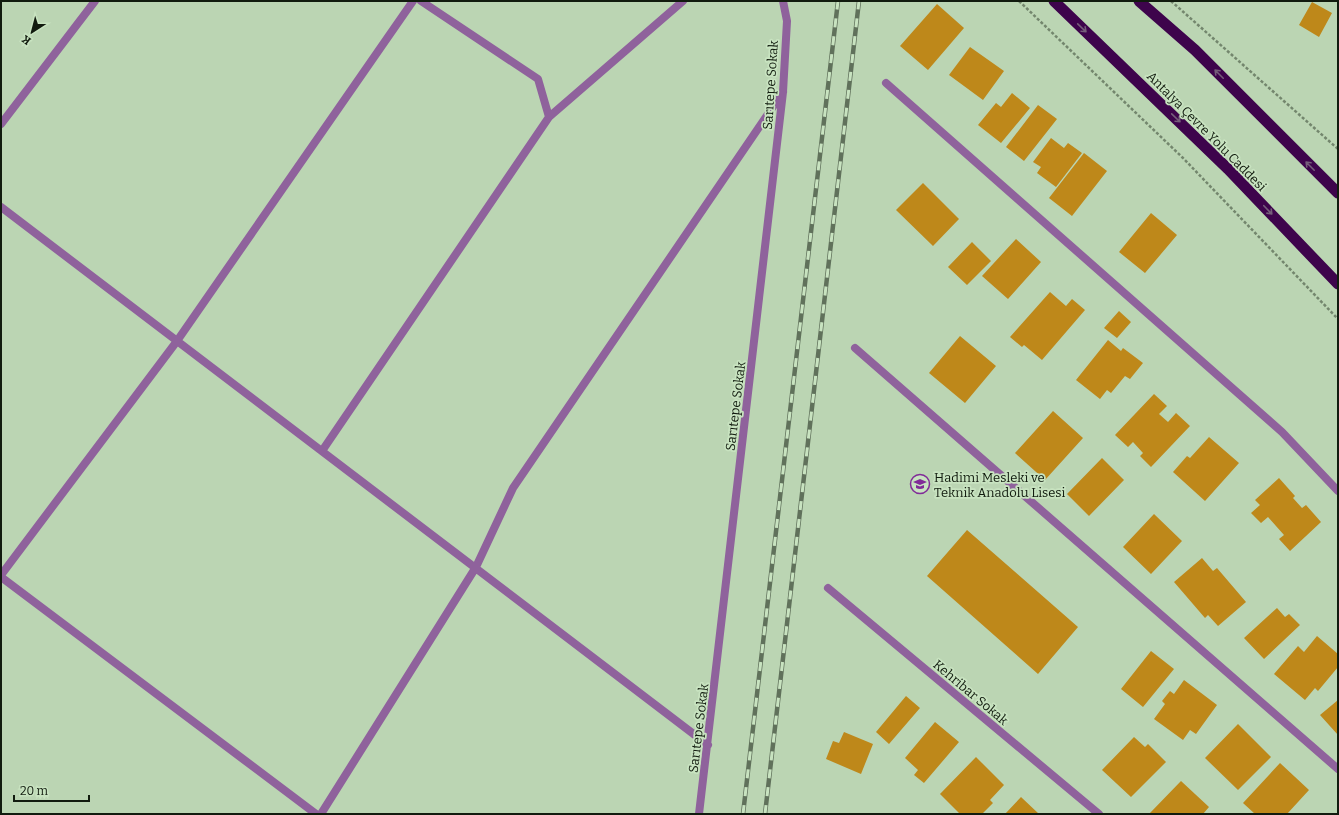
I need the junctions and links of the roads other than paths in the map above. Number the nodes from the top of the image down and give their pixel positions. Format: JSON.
{"nodes":[{"id":1,"x":94,"y":1,"type":"edge"},
{"id":2,"x":412,"y":1,"type":"edge"},
{"id":3,"x":422,"y":1,"type":"edge"},
{"id":4,"x":684,"y":1,"type":"edge"},
{"id":5,"x":783,"y":1,"type":"edge"},
{"id":6,"x":1054,"y":1,"type":"edge"},
{"id":7,"x":1139,"y":1,"type":"edge"},
{"id":8,"x":886,"y":83,"type":"dead end"},
{"id":9,"x":783,"y":92,"type":"junction"},
{"id":10,"x":549,"y":117,"type":"junction"},
{"id":11,"x":1,"y":124,"type":"edge"},
{"id":12,"x":1338,"y":193,"type":"edge"},
{"id":13,"x":1,"y":207,"type":"edge"},
{"id":14,"x":1338,"y":284,"type":"edge"},
{"id":15,"x":177,"y":341,"type":"junction"},
{"id":16,"x":855,"y":348,"type":"dead end"},
{"id":17,"x":322,"y":451,"type":"junction"},
{"id":18,"x":1338,"y":491,"type":"edge"},
{"id":19,"x":476,"y":567,"type":"junction"},
{"id":20,"x":1,"y":576,"type":"edge"},
{"id":21,"x":828,"y":588,"type":"dead end"},
{"id":22,"x":708,"y":745,"type":"junction"},
{"id":23,"x":1338,"y":769,"type":"edge"},
{"id":24,"x":316,"y":814,"type":"edge"},
{"id":25,"x":321,"y":814,"type":"edge"},
{"id":26,"x":699,"y":814,"type":"edge"},
{"id":27,"x":1099,"y":814,"type":"edge"}],
"edges":[{"from":1,"to":11,"type":"street"},
{"from":2,"to":15,"type":"street"},
{"from":3,"to":10,"type":"street"},
{"from":4,"to":10,"type":"street"},
{"from":5,"to":9,"type":"street","name":"Sarıtepe Sokak"},
{"from":6,"to":14,"type":"highway","name":"Antalya Çevre Yolu Caddesi","one_way":true},
{"from":12,"to":7,"type":"highway","one_way":true},
{"from":8,"to":18,"type":"street"},
{"from":9,"to":19,"type":"street"},
{"from":9,"to":22,"type":"street","name":"Sarıtepe Sokak"},
{"from":10,"to":17,"type":"street"},
{"from":13,"to":15,"type":"street"},
{"from":15,"to":17,"type":"street"},
{"from":15,"to":20,"type":"street"},
{"from":16,"to":23,"type":"street"},
{"from":17,"to":19,"type":"street"},
{"from":19,"to":22,"type":"street"},
{"from":19,"to":25,"type":"street"},
{"from":20,"to":24,"type":"street"},
{"from":21,"to":27,"type":"street","name":"Kehribar Sokak"},
{"from":22,"to":26,"type":"street","name":"Sarıtepe Sokak"}]}
